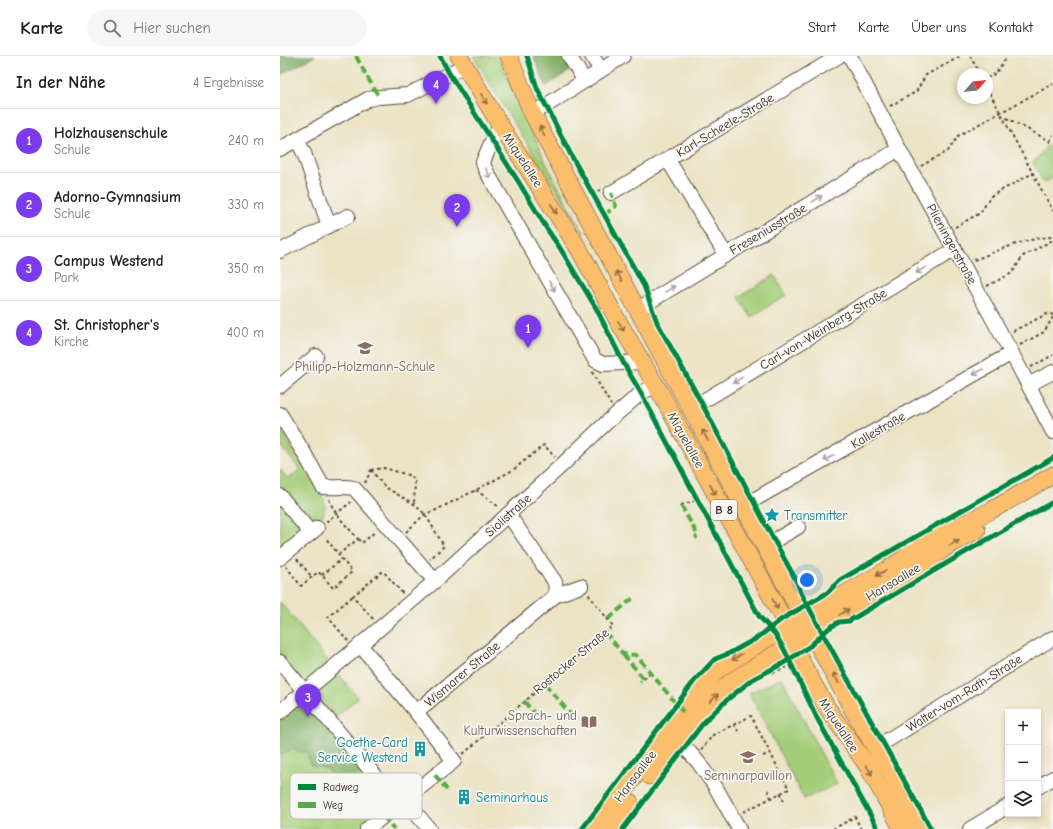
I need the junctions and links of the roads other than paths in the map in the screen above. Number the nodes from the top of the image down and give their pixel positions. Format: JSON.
{"nodes":[{"id":1,"x":508,"y":56,"type":"edge"},
{"id":2,"x":569,"y":56,"type":"edge"},
{"id":3,"x":592,"y":56,"type":"edge"},
{"id":4,"x":623,"y":56,"type":"edge"},
{"id":5,"x":839,"y":56,"type":"edge"},
{"id":6,"x":850,"y":56,"type":"edge"},
{"id":7,"x":461,"y":61,"type":"edge"},
{"id":8,"x":601,"y":70,"type":"junction"},
{"id":9,"x":585,"y":81,"type":"junction"},
{"id":10,"x":532,"y":113,"type":"junction"},
{"id":11,"x":500,"y":125,"type":"junction"},
{"id":12,"x":297,"y":140,"type":"junction"},
{"id":13,"x":280,"y":149,"type":"edge"},
{"id":14,"x":899,"y":149,"type":"junction"},
{"id":15,"x":668,"y":160,"type":"junction"},
{"id":16,"x":611,"y":193,"type":"dead end"},
{"id":17,"x":348,"y":216,"type":"dead end"},
{"id":18,"x":329,"y":226,"type":"junction"},
{"id":19,"x":955,"y":250,"type":"junction"},
{"id":20,"x":280,"y":252,"type":"edge"},
{"id":21,"x":726,"y":255,"type":"junction"},
{"id":22,"x":638,"y":311,"type":"junction"},
{"id":23,"x":1011,"y":351,"type":"junction"},
{"id":24,"x":316,"y":356,"type":"dead end"},
{"id":25,"x":643,"y":362,"type":"junction"},
{"id":26,"x":1053,"y":372,"type":"edge"},
{"id":27,"x":656,"y":385,"type":"junction"},
{"id":28,"x":1028,"y":385,"type":"junction"},
{"id":29,"x":280,"y":386,"type":"edge"},
{"id":30,"x":690,"y":409,"type":"junction"},
{"id":31,"x":280,"y":414,"type":"edge"},
{"id":32,"x":1053,"y":432,"type":"edge"},
{"id":33,"x":1053,"y":475,"type":"edge"},
{"id":34,"x":1053,"y":486,"type":"edge"},
{"id":35,"x":280,"y":496,"type":"edge"},
{"id":36,"x":743,"y":506,"type":"junction"},
{"id":37,"x":511,"y":511,"type":"junction"},
{"id":38,"x":798,"y":527,"type":"dead end"},
{"id":39,"x":764,"y":546,"type":"junction"},
{"id":40,"x":284,"y":557,"type":"edge"},
{"id":41,"x":435,"y":581,"type":"junction"},
{"id":42,"x":581,"y":586,"type":"road end"},
{"id":43,"x":556,"y":595,"type":"junction"},
{"id":44,"x":807,"y":625,"type":"junction"},
{"id":45,"x":787,"y":627,"type":"junction"},
{"id":46,"x":1053,"y":638,"type":"edge"},
{"id":47,"x":357,"y":648,"type":"junction"},
{"id":48,"x":793,"y":655,"type":"junction"},
{"id":49,"x":280,"y":662,"type":"edge"},
{"id":50,"x":305,"y":692,"type":"junction"},
{"id":51,"x":280,"y":712,"type":"edge"},
{"id":52,"x":416,"y":712,"type":"junction"},
{"id":53,"x":679,"y":740,"type":"junction"},
{"id":54,"x":875,"y":748,"type":"junction"},
{"id":55,"x":373,"y":773,"type":"edge"},
{"id":56,"x":1053,"y":778,"type":"edge"},
{"id":57,"x":1041,"y":785,"type":"edge"},
{"id":58,"x":422,"y":786,"type":"edge"},
{"id":59,"x":1005,"y":808,"type":"edge"},
{"id":60,"x":380,"y":819,"type":"edge"},
{"id":61,"x":421,"y":819,"type":"edge"},
{"id":62,"x":736,"y":823,"type":"edge"},
{"id":63,"x":367,"y":829,"type":"edge"},
{"id":64,"x":429,"y":829,"type":"edge"},
{"id":65,"x":595,"y":829,"type":"edge"},
{"id":66,"x":610,"y":829,"type":"edge"},
{"id":67,"x":902,"y":829,"type":"edge"},
{"id":68,"x":919,"y":829,"type":"edge"},
{"id":69,"x":970,"y":829,"type":"edge"}],
"edges":[{"from":1,"to":10,"type":"main road","number":"B 8"},
{"from":2,"to":9,"type":"street"},
{"from":3,"to":8,"type":"street"},
{"from":4,"to":8,"type":"street"},
{"from":5,"to":15,"type":"street","name":"Karl-Scheele-Straße"},
{"from":6,"to":14,"type":"street","name":"Plieningerstraße"},
{"from":7,"to":11,"type":"main road","name":"Miquelallee","number":"B 8","one_way":true},
{"from":7,"to":12,"type":"street"},
{"from":8,"to":9,"type":"street"},
{"from":9,"to":10,"type":"street"},
{"from":22,"to":10,"type":"main road","name":"Miquelallee","number":"B 8","one_way":true},
{"from":11,"to":25,"type":"main road","name":"Miquelallee","number":"B 8","one_way":true},
{"from":11,"to":25,"type":"street","one_way":true},
{"from":12,"to":13,"type":"street"},
{"from":12,"to":18,"type":"street"},
{"from":14,"to":19,"type":"street","name":"Plieningerstraße"},
{"from":21,"to":14,"type":"street","name":"Freseniusstraße","one_way":true},
{"from":15,"to":16,"type":"street","name":"Karl-Scheele-Straße"},
{"from":15,"to":21,"type":"street"},
{"from":17,"to":18,"type":"street"},
{"from":18,"to":20,"type":"street"},
{"from":19,"to":23,"type":"street","name":"Plieningerstraße"},
{"from":19,"to":30,"type":"street","name":"Carl-von-Weinberg-Straße","one_way":true},
{"from":22,"to":21,"type":"street","name":"Freseniusstraße","one_way":true},
{"from":22,"to":30,"type":"main road","name":"Miquelallee","number":"B 8"},
{"from":23,"to":28,"type":"street","name":"Plieningerstraße"},
{"from":23,"to":36,"type":"street","name":"Kallestraße","one_way":true},
{"from":24,"to":29,"type":"street"},
{"from":25,"to":27,"type":"main road","name":"Miquelallee","number":"B 8"},
{"from":26,"to":28,"type":"street"},
{"from":27,"to":37,"type":"street","name":"Siolistraße"},
{"from":27,"to":45,"type":"main road","name":"Miquelallee","number":"B 8","one_way":true},
{"from":28,"to":32,"type":"street","name":"Plieningerstraße"},
{"from":36,"to":30,"type":"main road","name":"Miquelallee","number":"B 8","one_way":true},
{"from":31,"to":41,"type":"street"},
{"from":33,"to":44,"type":"main road","name":"Hansaallee","one_way":true},
{"from":44,"to":34,"type":"main road","name":"Hansaallee","one_way":true},
{"from":35,"to":40,"type":"street"},
{"from":36,"to":39,"type":"main road","name":"Miquelallee","number":"B 8"},
{"from":37,"to":41,"type":"street","name":"Siolistraße"},
{"from":37,"to":43,"type":"street"},
{"from":38,"to":39,"type":"street"},
{"from":39,"to":44,"type":"main road","name":"Miquelallee","number":"B 8"},
{"from":41,"to":47,"type":"street","name":"Siolistraße"},
{"from":42,"to":43,"type":"street"},
{"from":43,"to":52,"type":"street","name":"Wismarer Straße"},
{"from":44,"to":45,"type":"main road","name":"Hansaallee"},
{"from":44,"to":48,"type":"main road","name":"Hansaallee"},
{"from":54,"to":44,"type":"main road","name":"Miquelallee","number":"B 8","one_way":true},
{"from":45,"to":48,"type":"main road","name":"Miquelallee","number":"B 8"},
{"from":45,"to":65,"type":"main road","name":"Hansaallee","one_way":true},
{"from":46,"to":54,"type":"street","name":"Walter-vom-Rath-Straße"},
{"from":47,"to":50,"type":"street","name":"Siolistraße"},
{"from":47,"to":52,"type":"street","name":"Wismarer Straße"},
{"from":53,"to":48,"type":"main road","name":"Hansaallee","one_way":true},
{"from":48,"to":67,"type":"main road","name":"Miquelallee","number":"B 8","one_way":true},
{"from":49,"to":50,"type":"street"},
{"from":50,"to":51,"type":"street","name":"Siolistraße"},
{"from":50,"to":55,"type":"street"},
{"from":52,"to":58,"type":"street"},
{"from":53,"to":62,"type":"street"},
{"from":53,"to":66,"type":"main road","name":"Hansaallee"},
{"from":54,"to":68,"type":"main road","name":"Miquelallee","number":"B 8"},
{"from":56,"to":57,"type":"street"},
{"from":59,"to":69,"type":"street"},
{"from":60,"to":63,"type":"street"},
{"from":61,"to":64,"type":"street"}]}
